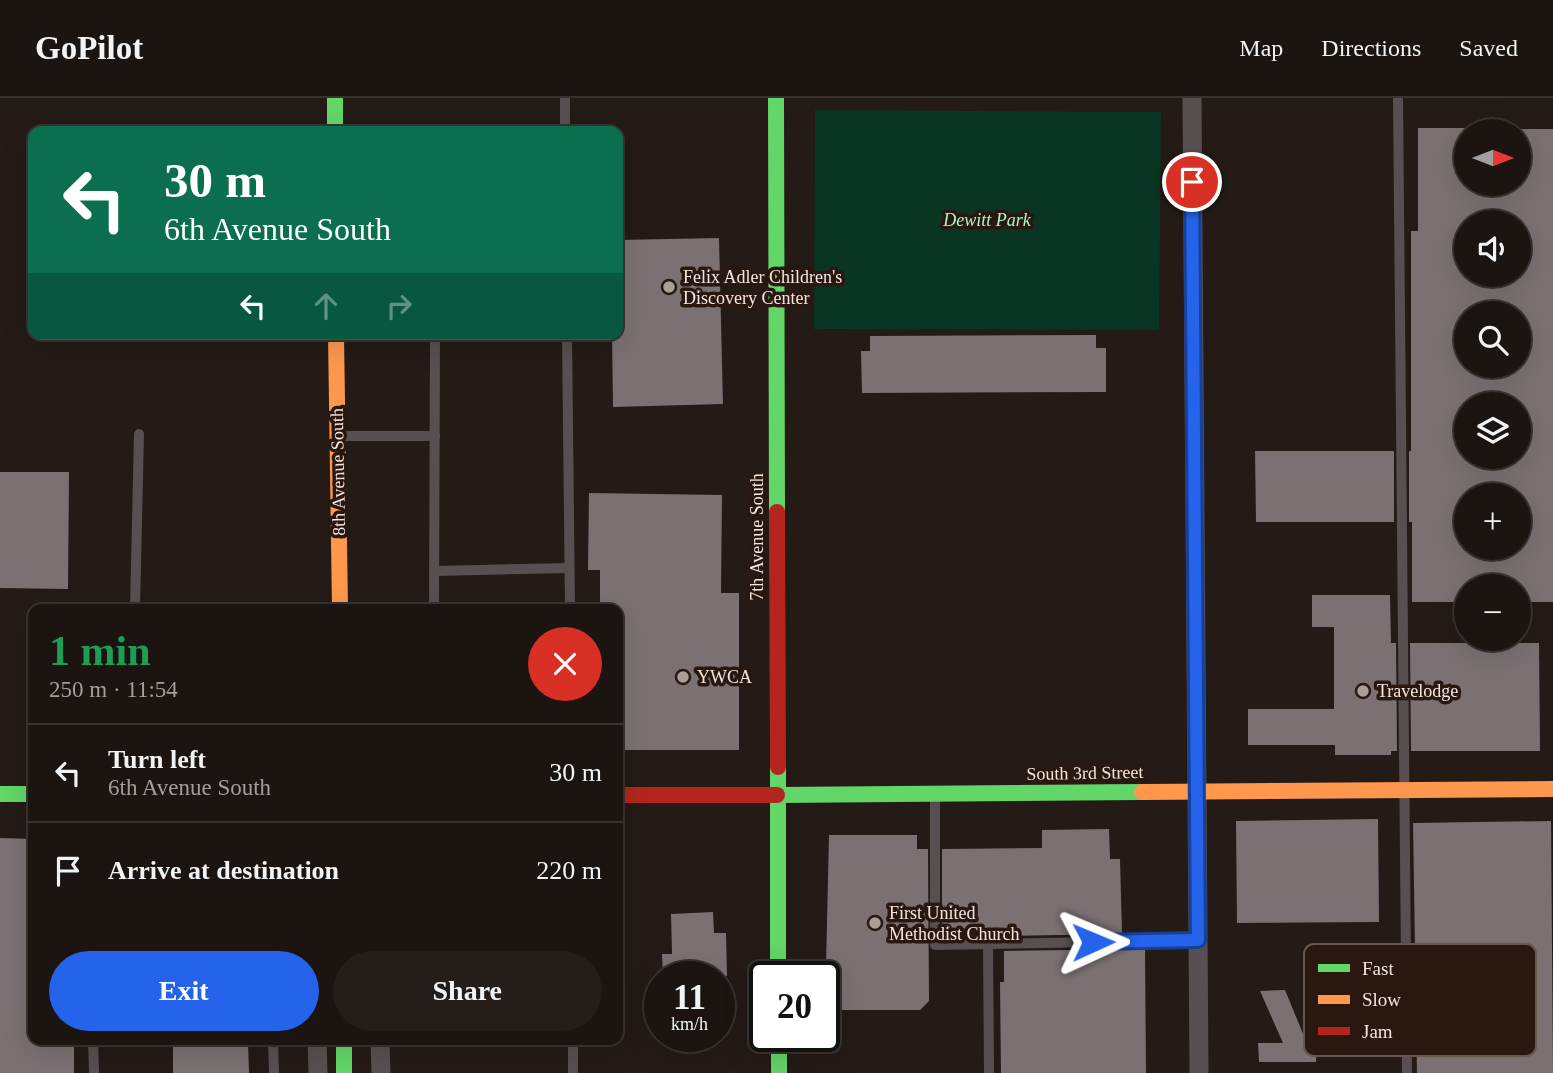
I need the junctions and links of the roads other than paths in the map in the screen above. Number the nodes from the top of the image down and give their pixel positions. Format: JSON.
{"nodes":[{"id":1,"x":335,"y":98,"type":"edge"},
{"id":2,"x":565,"y":98,"type":"edge"},
{"id":3,"x":776,"y":98,"type":"edge"},
{"id":4,"x":1192,"y":98,"type":"edge"},
{"id":5,"x":1398,"y":98,"type":"edge"},
{"id":6,"x":335,"y":126,"type":"edge"},
{"id":7,"x":565,"y":126,"type":"edge"},
{"id":8,"x":336,"y":340,"type":"edge"},
{"id":9,"x":435,"y":340,"type":"edge"},
{"id":10,"x":567,"y":340,"type":"edge"},
{"id":11,"x":139,"y":435,"type":"dead end"},
{"id":12,"x":337,"y":436,"type":"junction"},
{"id":13,"x":435,"y":436,"type":"junction"},
{"id":14,"x":569,"y":568,"type":"junction"},
{"id":15,"x":433,"y":571,"type":"junction"},
{"id":16,"x":135,"y":604,"type":"edge"},
{"id":17,"x":340,"y":604,"type":"edge"},
{"id":18,"x":433,"y":604,"type":"edge"},
{"id":19,"x":570,"y":604,"type":"edge"},
{"id":20,"x":1405,"y":789,"type":"junction"},
{"id":21,"x":1553,"y":789,"type":"edge"},
{"id":22,"x":1197,"y":791,"type":"junction"},
{"id":23,"x":0,"y":794,"type":"edge"},
{"id":24,"x":28,"y":794,"type":"edge"},
{"id":25,"x":935,"y":794,"type":"junction"},
{"id":26,"x":623,"y":795,"type":"edge"},
{"id":27,"x":777,"y":795,"type":"junction"},
{"id":28,"x":1198,"y":940,"type":"junction"},
{"id":29,"x":988,"y":944,"type":"junction"},
{"id":30,"x":1406,"y":944,"type":"edge"},
{"id":31,"x":778,"y":961,"type":"edge"},
{"id":32,"x":93,"y":1045,"type":"edge"},
{"id":33,"x":273,"y":1045,"type":"edge"},
{"id":34,"x":317,"y":1045,"type":"edge"},
{"id":35,"x":344,"y":1045,"type":"edge"},
{"id":36,"x":380,"y":1045,"type":"edge"},
{"id":37,"x":573,"y":1045,"type":"edge"},
{"id":38,"x":779,"y":1052,"type":"edge"},
{"id":39,"x":94,"y":1073,"type":"edge"},
{"id":40,"x":274,"y":1073,"type":"edge"},
{"id":41,"x":318,"y":1073,"type":"edge"},
{"id":42,"x":344,"y":1073,"type":"edge"},
{"id":43,"x":381,"y":1073,"type":"edge"},
{"id":44,"x":573,"y":1073,"type":"edge"},
{"id":45,"x":779,"y":1073,"type":"edge"},
{"id":46,"x":989,"y":1073,"type":"edge"},
{"id":47,"x":1199,"y":1073,"type":"edge"}],
"edges":[{"from":1,"to":6,"type":"main road"},
{"from":2,"to":7,"type":"lane"},
{"from":3,"to":27,"type":"main road","name":"7th Avenue South"},
{"from":4,"to":22,"type":"street"},
{"from":5,"to":20,"type":"lane"},
{"from":8,"to":12,"type":"main road","name":"8th Avenue South"},
{"from":9,"to":13,"type":"lane"},
{"from":10,"to":14,"type":"lane"},
{"from":11,"to":16,"type":"lane"},
{"from":12,"to":13,"type":"lane"},
{"from":12,"to":17,"type":"main road","name":"8th Avenue South"},
{"from":13,"to":15,"type":"lane"},
{"from":14,"to":15,"type":"lane"},
{"from":14,"to":19,"type":"lane"},
{"from":15,"to":18,"type":"lane"},
{"from":20,"to":21,"type":"main road","name":"South 3rd Street"},
{"from":20,"to":22,"type":"main road","name":"South 3rd Street"},
{"from":20,"to":30,"type":"lane"},
{"from":22,"to":25,"type":"main road","name":"South 3rd Street"},
{"from":22,"to":28,"type":"street"},
{"from":23,"to":24,"type":"main road"},
{"from":25,"to":27,"type":"main road","name":"South 3rd Street"},
{"from":25,"to":29,"type":"lane"},
{"from":26,"to":27,"type":"main road","name":"South 3rd Street"},
{"from":27,"to":31,"type":"main road","name":"7th Avenue South"},
{"from":28,"to":29,"type":"lane"},
{"from":28,"to":47,"type":"street"},
{"from":29,"to":46,"type":"lane"},
{"from":32,"to":39,"type":"lane"},
{"from":33,"to":40,"type":"lane"},
{"from":34,"to":41,"type":"street"},
{"from":35,"to":42,"type":"main road"},
{"from":36,"to":43,"type":"street"},
{"from":37,"to":44,"type":"lane"},
{"from":38,"to":45,"type":"main road"}]}
